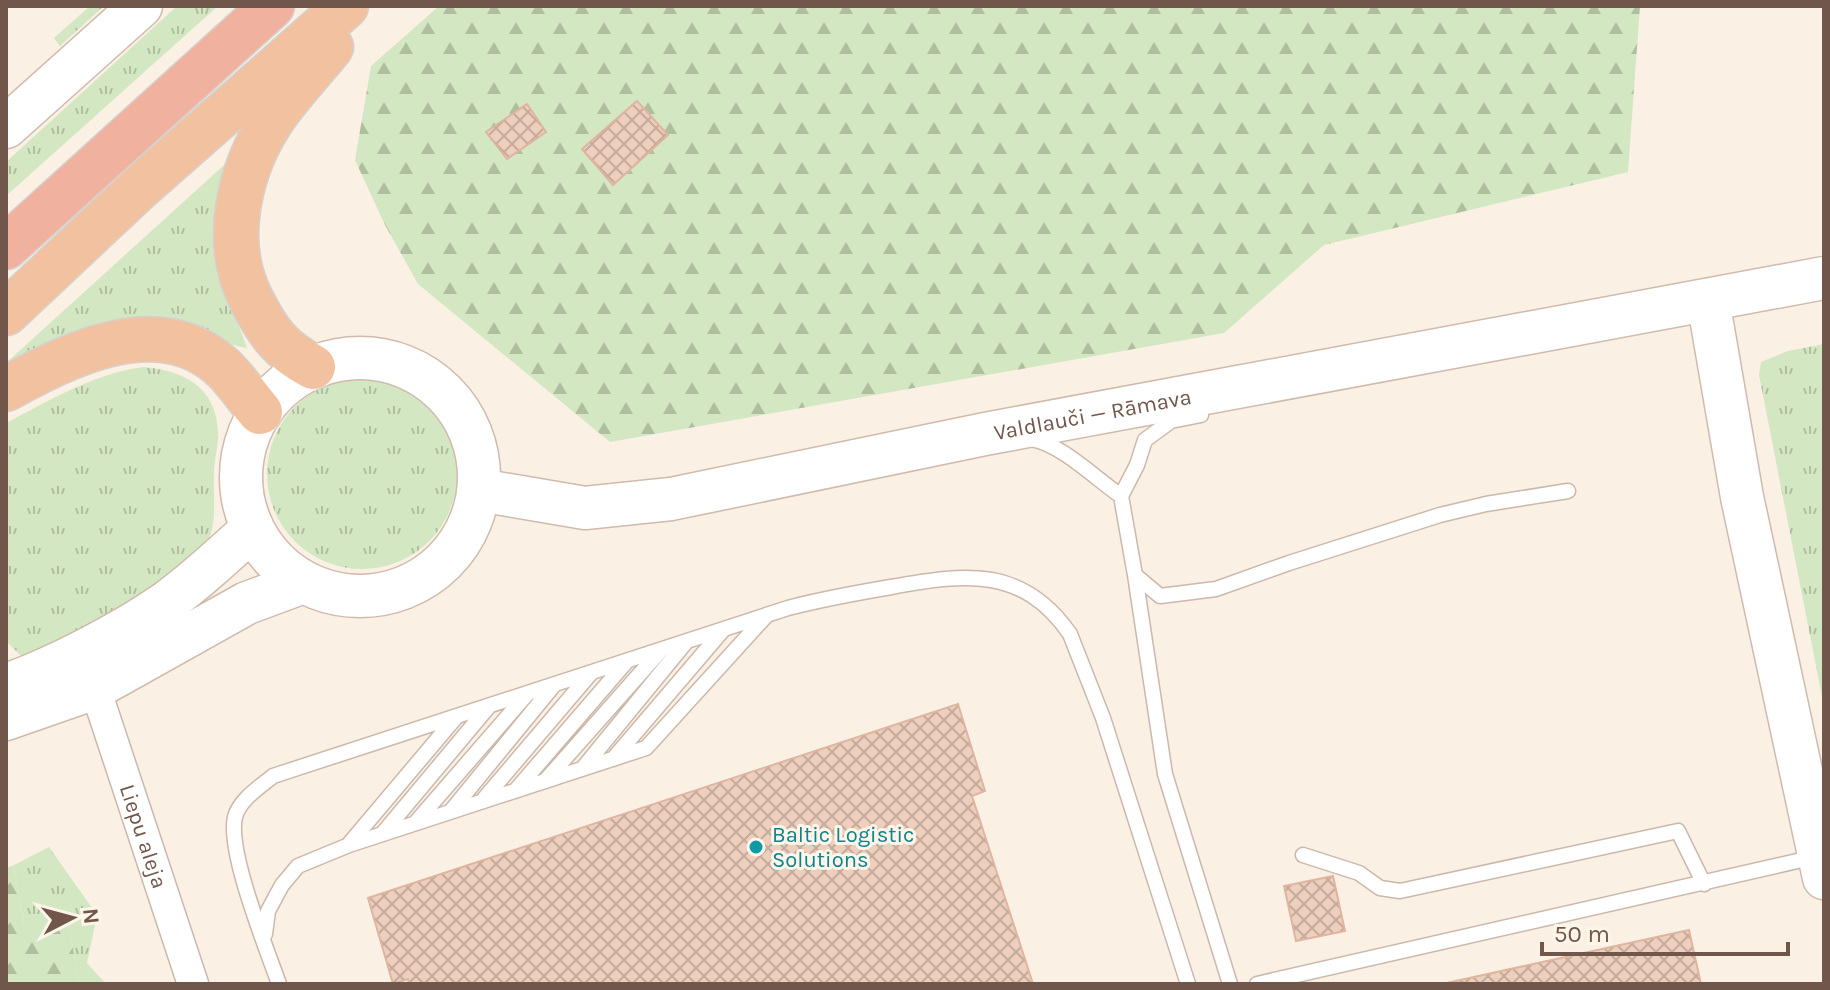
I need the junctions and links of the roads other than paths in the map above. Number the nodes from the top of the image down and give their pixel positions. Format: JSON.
{"nodes":[{"id":1,"x":141,"y":6,"type":"edge"},
{"id":2,"x":272,"y":6,"type":"edge"},
{"id":3,"x":346,"y":6,"type":"edge"},
{"id":4,"x":362,"y":6,"type":"edge"},
{"id":5,"x":6,"y":127,"type":"edge"},
{"id":6,"x":6,"y":247,"type":"edge"},
{"id":7,"x":1824,"y":278,"type":"edge"},
{"id":8,"x":1708,"y":300,"type":"junction"},
{"id":9,"x":6,"y":313,"type":"edge"},
{"id":10,"x":313,"y":367,"type":"junction"},
{"id":11,"x":6,"y":389,"type":"edge"},
{"id":12,"x":260,"y":412,"type":"junction"},
{"id":13,"x":1213,"y":412,"type":"dead end"},
{"id":14,"x":985,"y":434,"type":"junction"},
{"id":15,"x":479,"y":490,"type":"junction"},
{"id":16,"x":1568,"y":491,"type":"dead end"},
{"id":17,"x":1121,"y":496,"type":"junction"},
{"id":18,"x":252,"y":529,"type":"junction"},
{"id":19,"x":1135,"y":575,"type":"junction"},
{"id":20,"x":301,"y":583,"type":"junction"},
{"id":21,"x":766,"y":615,"type":"junction"},
{"id":22,"x":724,"y":629,"type":"junction"},
{"id":23,"x":686,"y":641,"type":"junction"},
{"id":24,"x":662,"y":649,"type":"junction"},
{"id":25,"x":627,"y":661,"type":"junction"},
{"id":26,"x":592,"y":672,"type":"junction"},
{"id":27,"x":554,"y":684,"type":"junction"},
{"id":28,"x":6,"y":685,"type":"edge"},
{"id":29,"x":95,"y":688,"type":"junction"},
{"id":30,"x":528,"y":693,"type":"junction"},
{"id":31,"x":491,"y":705,"type":"junction"},
{"id":32,"x":457,"y":716,"type":"junction"},
{"id":33,"x":6,"y":719,"type":"edge"},
{"id":34,"x":613,"y":759,"type":"junction"},
{"id":35,"x":582,"y":769,"type":"junction"},
{"id":36,"x":545,"y":781,"type":"junction"},
{"id":37,"x":515,"y":791,"type":"junction"},
{"id":38,"x":481,"y":802,"type":"junction"},
{"id":39,"x":451,"y":812,"type":"junction"},
{"id":40,"x":414,"y":824,"type":"junction"},
{"id":41,"x":382,"y":834,"type":"junction"},
{"id":42,"x":349,"y":845,"type":"junction"},
{"id":43,"x":1303,"y":855,"type":"dead end"},
{"id":44,"x":1822,"y":867,"type":"edge"},
{"id":45,"x":1704,"y":884,"type":"junction"},
{"id":46,"x":264,"y":939,"type":"junction"},
{"id":47,"x":193,"y":984,"type":"edge"},
{"id":48,"x":279,"y":984,"type":"edge"},
{"id":49,"x":1188,"y":984,"type":"edge"},
{"id":50,"x":1230,"y":984,"type":"edge"},
{"id":51,"x":1257,"y":984,"type":"edge"}],
"edges":[{"from":1,"to":5,"type":"main road"},
{"from":2,"to":6,"type":"highway"},
{"from":3,"to":9,"type":"highway"},
{"from":4,"to":10,"type":"highway"},
{"from":7,"to":8,"type":"main road","name":"Valdlauči — Rāmava"},
{"from":8,"to":14,"type":"main road","name":"Valdlauči — Rāmava"},
{"from":8,"to":44,"type":"main road"},
{"from":10,"to":12,"type":"main road"},
{"from":10,"to":15,"type":"main road"},
{"from":11,"to":12,"type":"highway"},
{"from":12,"to":18,"type":"main road"},
{"from":13,"to":17,"type":"lane"},
{"from":14,"to":15,"type":"main road","name":"Valdlauči — Rāmava"},
{"from":14,"to":17,"type":"lane"},
{"from":15,"to":20,"type":"main road"},
{"from":16,"to":19,"type":"lane"},
{"from":17,"to":19,"type":"lane"},
{"from":18,"to":20,"type":"main road"},
{"from":18,"to":28,"type":"main road"},
{"from":19,"to":50,"type":"lane"},
{"from":20,"to":29,"type":"main road"},
{"from":21,"to":22,"type":"lane"},
{"from":21,"to":34,"type":"lane"},
{"from":21,"to":49,"type":"lane"},
{"from":22,"to":23,"type":"lane"},
{"from":22,"to":34,"type":"lane"},
{"from":23,"to":24,"type":"lane"},
{"from":23,"to":35,"type":"lane"},
{"from":24,"to":25,"type":"lane"},
{"from":24,"to":36,"type":"lane"},
{"from":25,"to":26,"type":"lane"},
{"from":25,"to":37,"type":"lane"},
{"from":26,"to":27,"type":"lane"},
{"from":26,"to":38,"type":"lane"},
{"from":27,"to":30,"type":"lane"},
{"from":27,"to":39,"type":"lane"},
{"from":29,"to":33,"type":"main road"},
{"from":29,"to":47,"type":"street","name":"Liepu aleja"},
{"from":30,"to":31,"type":"lane"},
{"from":30,"to":40,"type":"lane"},
{"from":31,"to":32,"type":"lane"},
{"from":31,"to":41,"type":"lane"},
{"from":32,"to":42,"type":"lane"},
{"from":32,"to":46,"type":"lane"},
{"from":34,"to":35,"type":"lane"},
{"from":35,"to":36,"type":"lane"},
{"from":36,"to":37,"type":"lane"},
{"from":37,"to":38,"type":"lane"},
{"from":38,"to":39,"type":"lane"},
{"from":39,"to":40,"type":"lane"},
{"from":40,"to":41,"type":"lane"},
{"from":41,"to":42,"type":"lane"},
{"from":42,"to":46,"type":"lane"},
{"from":43,"to":45,"type":"lane"},
{"from":44,"to":45,"type":"lane"},
{"from":45,"to":51,"type":"lane"},
{"from":46,"to":48,"type":"lane"}]}
